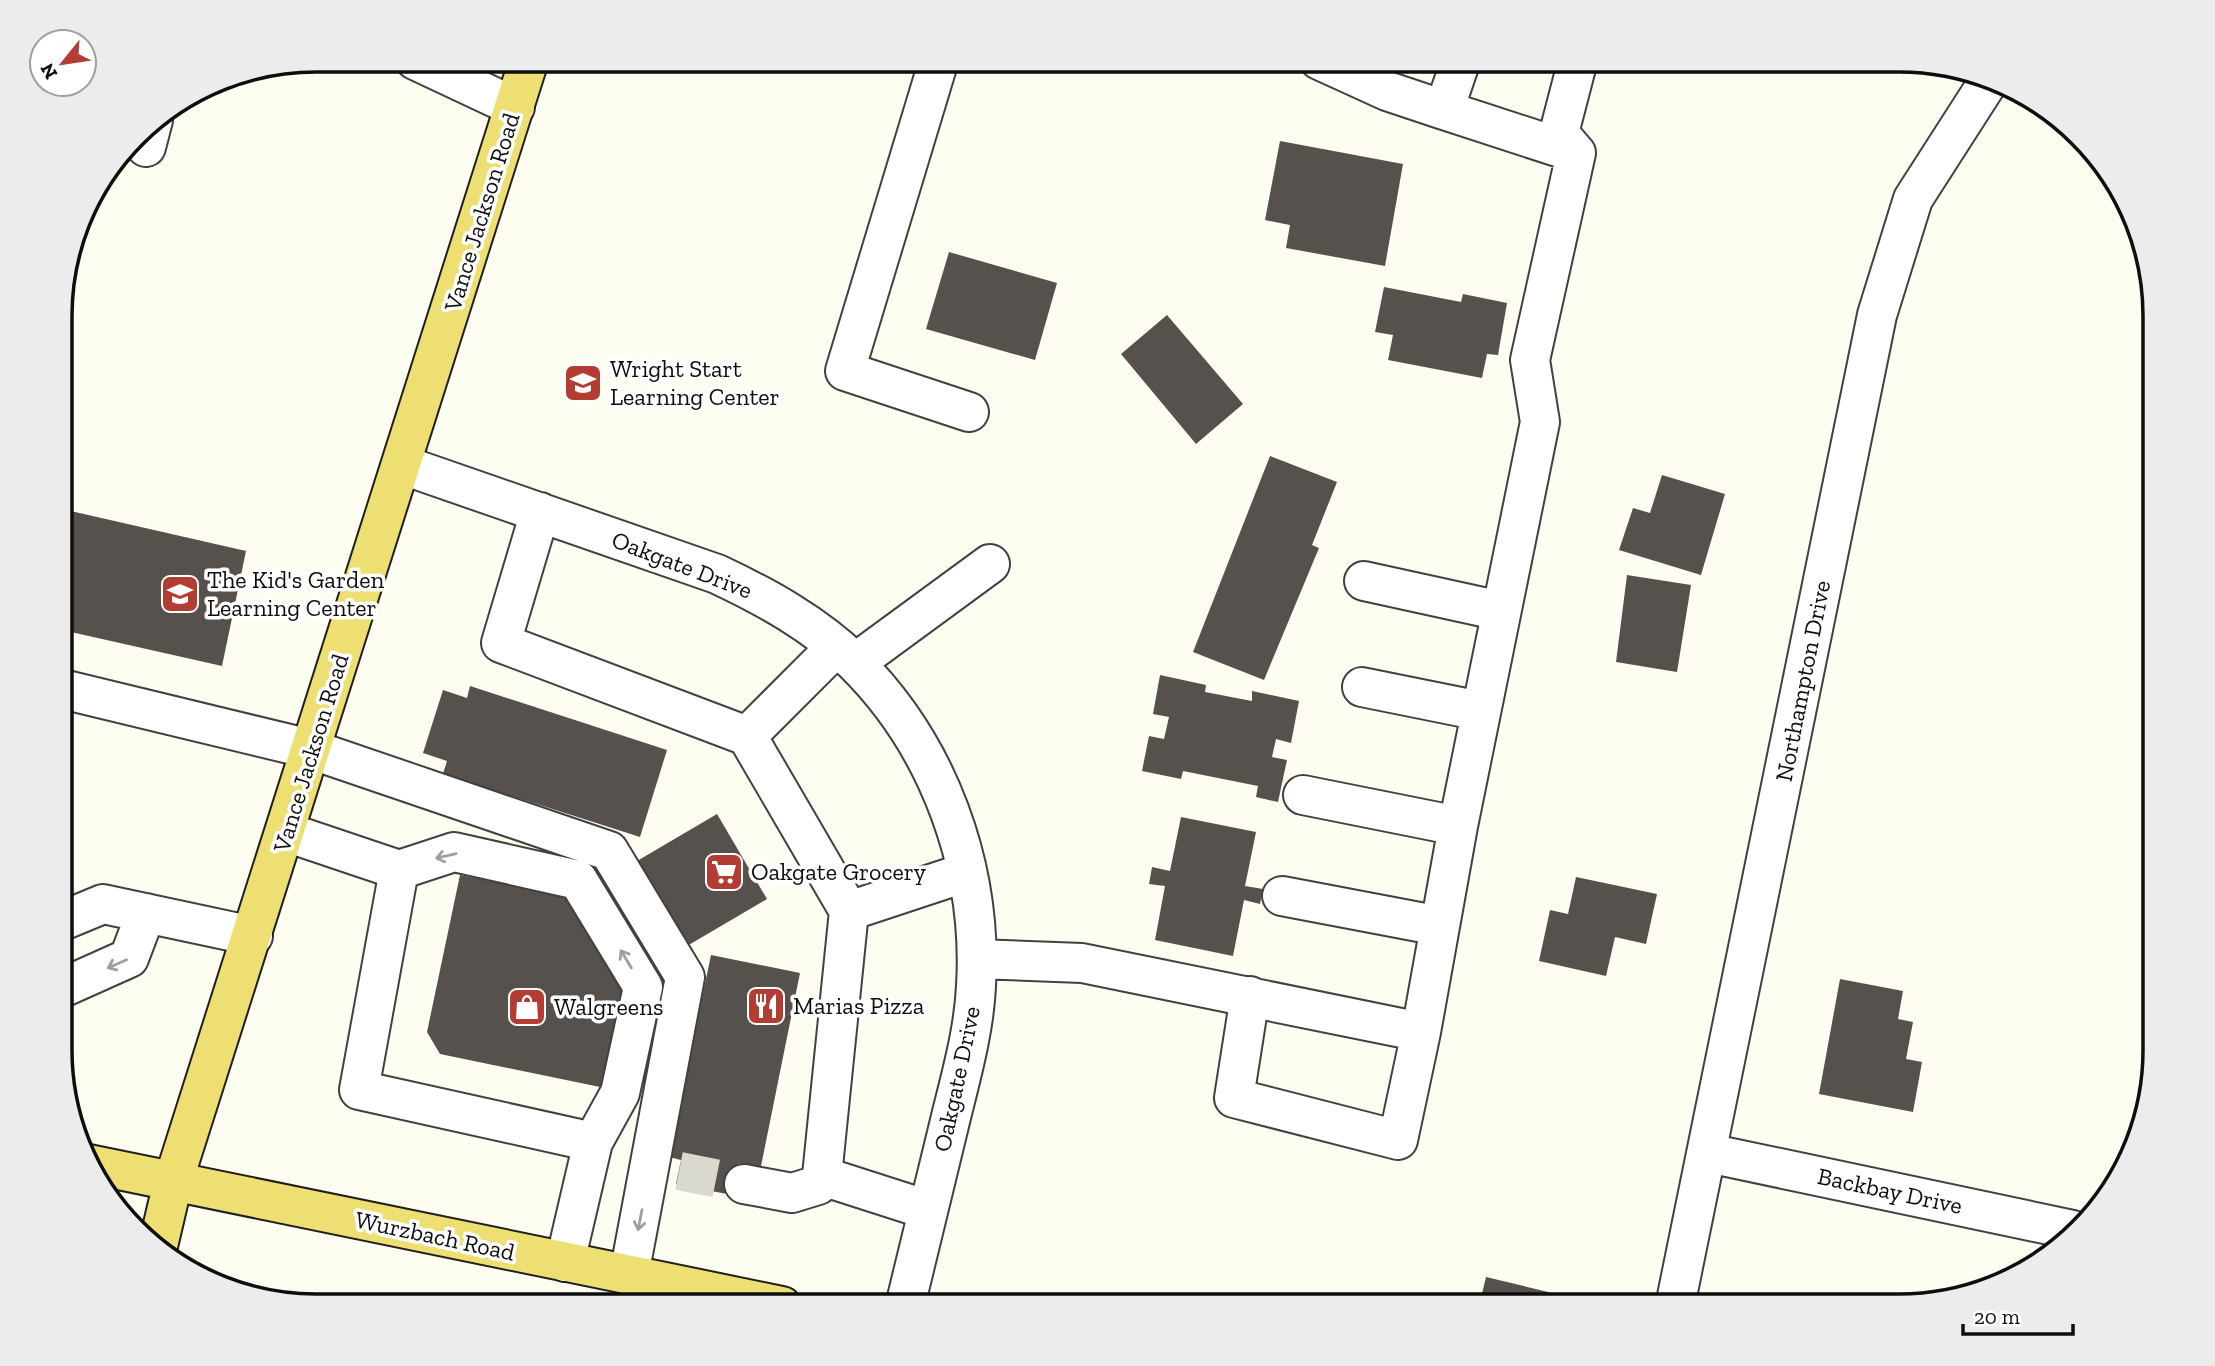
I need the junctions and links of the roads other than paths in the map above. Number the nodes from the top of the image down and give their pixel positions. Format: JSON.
{"nodes":[{"id":1,"x":441,"y":72,"type":"edge"},
{"id":2,"x":525,"y":72,"type":"edge"},
{"id":3,"x":935,"y":72,"type":"edge"},
{"id":4,"x":1345,"y":72,"type":"edge"},
{"id":5,"x":1457,"y":72,"type":"edge"},
{"id":6,"x":1575,"y":72,"type":"edge"},
{"id":7,"x":1985,"y":88,"type":"edge"},
{"id":8,"x":515,"y":107,"type":"junction"},
{"id":9,"x":1444,"y":110,"type":"junction"},
{"id":10,"x":1576,"y":153,"type":"junction"},
{"id":11,"x":969,"y":412,"type":"dead end"},
{"id":12,"x":403,"y":465,"type":"junction"},
{"id":13,"x":540,"y":512,"type":"junction"},
{"id":14,"x":990,"y":564,"type":"dead end"},
{"id":15,"x":1364,"y":581,"type":"dead end"},
{"id":16,"x":1501,"y":611,"type":"junction"},
{"id":17,"x":845,"y":655,"type":"junction"},
{"id":18,"x":1362,"y":687,"type":"dead end"},
{"id":19,"x":72,"y":691,"type":"edge"},
{"id":20,"x":1481,"y":711,"type":"junction"},
{"id":21,"x":747,"y":736,"type":"junction"},
{"id":22,"x":310,"y":749,"type":"junction"},
{"id":23,"x":1303,"y":796,"type":"dead end"},
{"id":24,"x":1458,"y":827,"type":"junction"},
{"id":25,"x":286,"y":832,"type":"junction"},
{"id":26,"x":399,"y":870,"type":"junction"},
{"id":27,"x":967,"y":872,"type":"junction"},
{"id":28,"x":1282,"y":895,"type":"dead end"},
{"id":29,"x":849,"y":911,"type":"junction"},
{"id":30,"x":146,"y":913,"type":"junction"},
{"id":31,"x":72,"y":916,"type":"edge"},
{"id":32,"x":1440,"y":926,"type":"junction"},
{"id":33,"x":253,"y":936,"type":"junction"},
{"id":34,"x":977,"y":959,"type":"junction"},
{"id":35,"x":72,"y":984,"type":"edge"},
{"id":36,"x":1250,"y":996,"type":"junction"},
{"id":37,"x":1421,"y":1032,"type":"junction"},
{"id":38,"x":593,"y":1142,"type":"junction"},
{"id":39,"x":1708,"y":1153,"type":"junction"},
{"id":40,"x":102,"y":1167,"type":"edge"},
{"id":41,"x":822,"y":1176,"type":"junction"},
{"id":42,"x":173,"y":1182,"type":"junction"},
{"id":43,"x":744,"y":1184,"type":"tunnel mouth"},
{"id":44,"x":928,"y":1210,"type":"junction"},
{"id":45,"x":2066,"y":1228,"type":"edge"},
{"id":46,"x":160,"y":1238,"type":"edge"},
{"id":47,"x":565,"y":1262,"type":"junction"},
{"id":48,"x":629,"y":1275,"type":"junction"},
{"id":49,"x":713,"y":1294,"type":"edge"},
{"id":50,"x":908,"y":1294,"type":"edge"},
{"id":51,"x":1678,"y":1294,"type":"edge"}],
"edges":[{"from":1,"to":8,"type":"street"},
{"from":2,"to":8,"type":"main road","name":"Vance Jackson Road"},
{"from":3,"to":11,"type":"street"},
{"from":4,"to":9,"type":"street"},
{"from":5,"to":9,"type":"street"},
{"from":6,"to":10,"type":"street"},
{"from":7,"to":39,"type":"street","name":"Northampton Drive"},
{"from":8,"to":12,"type":"main road","name":"Vance Jackson Road"},
{"from":9,"to":10,"type":"street"},
{"from":10,"to":16,"type":"street"},
{"from":12,"to":13,"type":"street","name":"Oakgate Drive"},
{"from":12,"to":22,"type":"main road","name":"Vance Jackson Road"},
{"from":13,"to":17,"type":"street","name":"Oakgate Drive"},
{"from":13,"to":21,"type":"street"},
{"from":14,"to":17,"type":"street"},
{"from":15,"to":16,"type":"street"},
{"from":16,"to":20,"type":"street"},
{"from":17,"to":21,"type":"street"},
{"from":17,"to":27,"type":"street","name":"Oakgate Drive"},
{"from":18,"to":20,"type":"street"},
{"from":19,"to":22,"type":"street"},
{"from":20,"to":24,"type":"street"},
{"from":21,"to":29,"type":"street"},
{"from":22,"to":25,"type":"main road","name":"Vance Jackson Road"},
{"from":22,"to":48,"type":"street","one_way":true},
{"from":23,"to":24,"type":"street"},
{"from":24,"to":32,"type":"street"},
{"from":25,"to":26,"type":"street"},
{"from":25,"to":33,"type":"main road","name":"Vance Jackson Road"},
{"from":26,"to":38,"type":"street"},
{"from":38,"to":26,"type":"street","one_way":true},
{"from":27,"to":29,"type":"street"},
{"from":27,"to":34,"type":"street","name":"Oakgate Drive"},
{"from":28,"to":32,"type":"street"},
{"from":29,"to":41,"type":"street"},
{"from":30,"to":31,"type":"street"},
{"from":30,"to":33,"type":"street"},
{"from":30,"to":35,"type":"street","one_way":true},
{"from":32,"to":37,"type":"street"},
{"from":33,"to":42,"type":"main road","name":"Vance Jackson Road"},
{"from":34,"to":36,"type":"street"},
{"from":34,"to":44,"type":"street","name":"Oakgate Drive"},
{"from":36,"to":37,"type":"street"},
{"from":36,"to":37,"type":"street"},
{"from":38,"to":47,"type":"street"},
{"from":39,"to":45,"type":"street","name":"Backbay Drive"},
{"from":39,"to":51,"type":"street","name":"Northampton Drive"},
{"from":40,"to":42,"type":"main road","name":"Wurzbach Road"},
{"from":41,"to":43,"type":"street"},
{"from":41,"to":44,"type":"street"},
{"from":42,"to":46,"type":"main road","name":"Vance Jackson Road"},
{"from":42,"to":47,"type":"main road","name":"Wurzbach Road"},
{"from":44,"to":50,"type":"street","name":"Oakgate Drive"},
{"from":47,"to":48,"type":"main road","name":"Wurzbach Road"},
{"from":48,"to":49,"type":"main road","name":"Wurzbach Road"}]}
